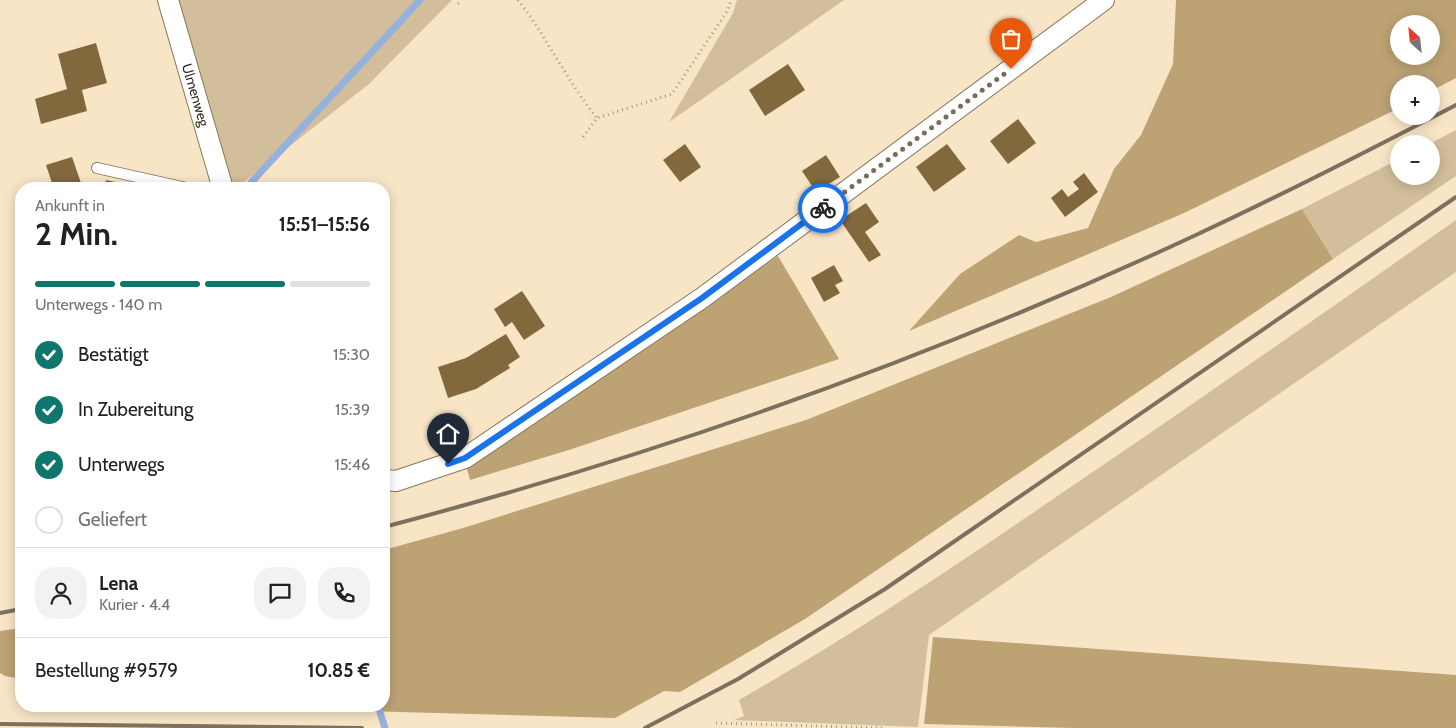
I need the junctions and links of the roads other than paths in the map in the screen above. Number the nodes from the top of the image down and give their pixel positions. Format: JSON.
{"nodes":[{"id":1,"x":168,"y":0,"type":"edge"},
{"id":2,"x":1104,"y":0,"type":"edge"},
{"id":3,"x":97,"y":168,"type":"dead end"},
{"id":4,"x":160,"y":182,"type":"edge"},
{"id":5,"x":221,"y":182,"type":"edge"},
{"id":6,"x":390,"y":480,"type":"edge"}],
"edges":[{"from":1,"to":5,"type":"street","name":"Ulmenweg"},
{"from":2,"to":6,"type":"street"},
{"from":3,"to":4,"type":"lane"}]}
